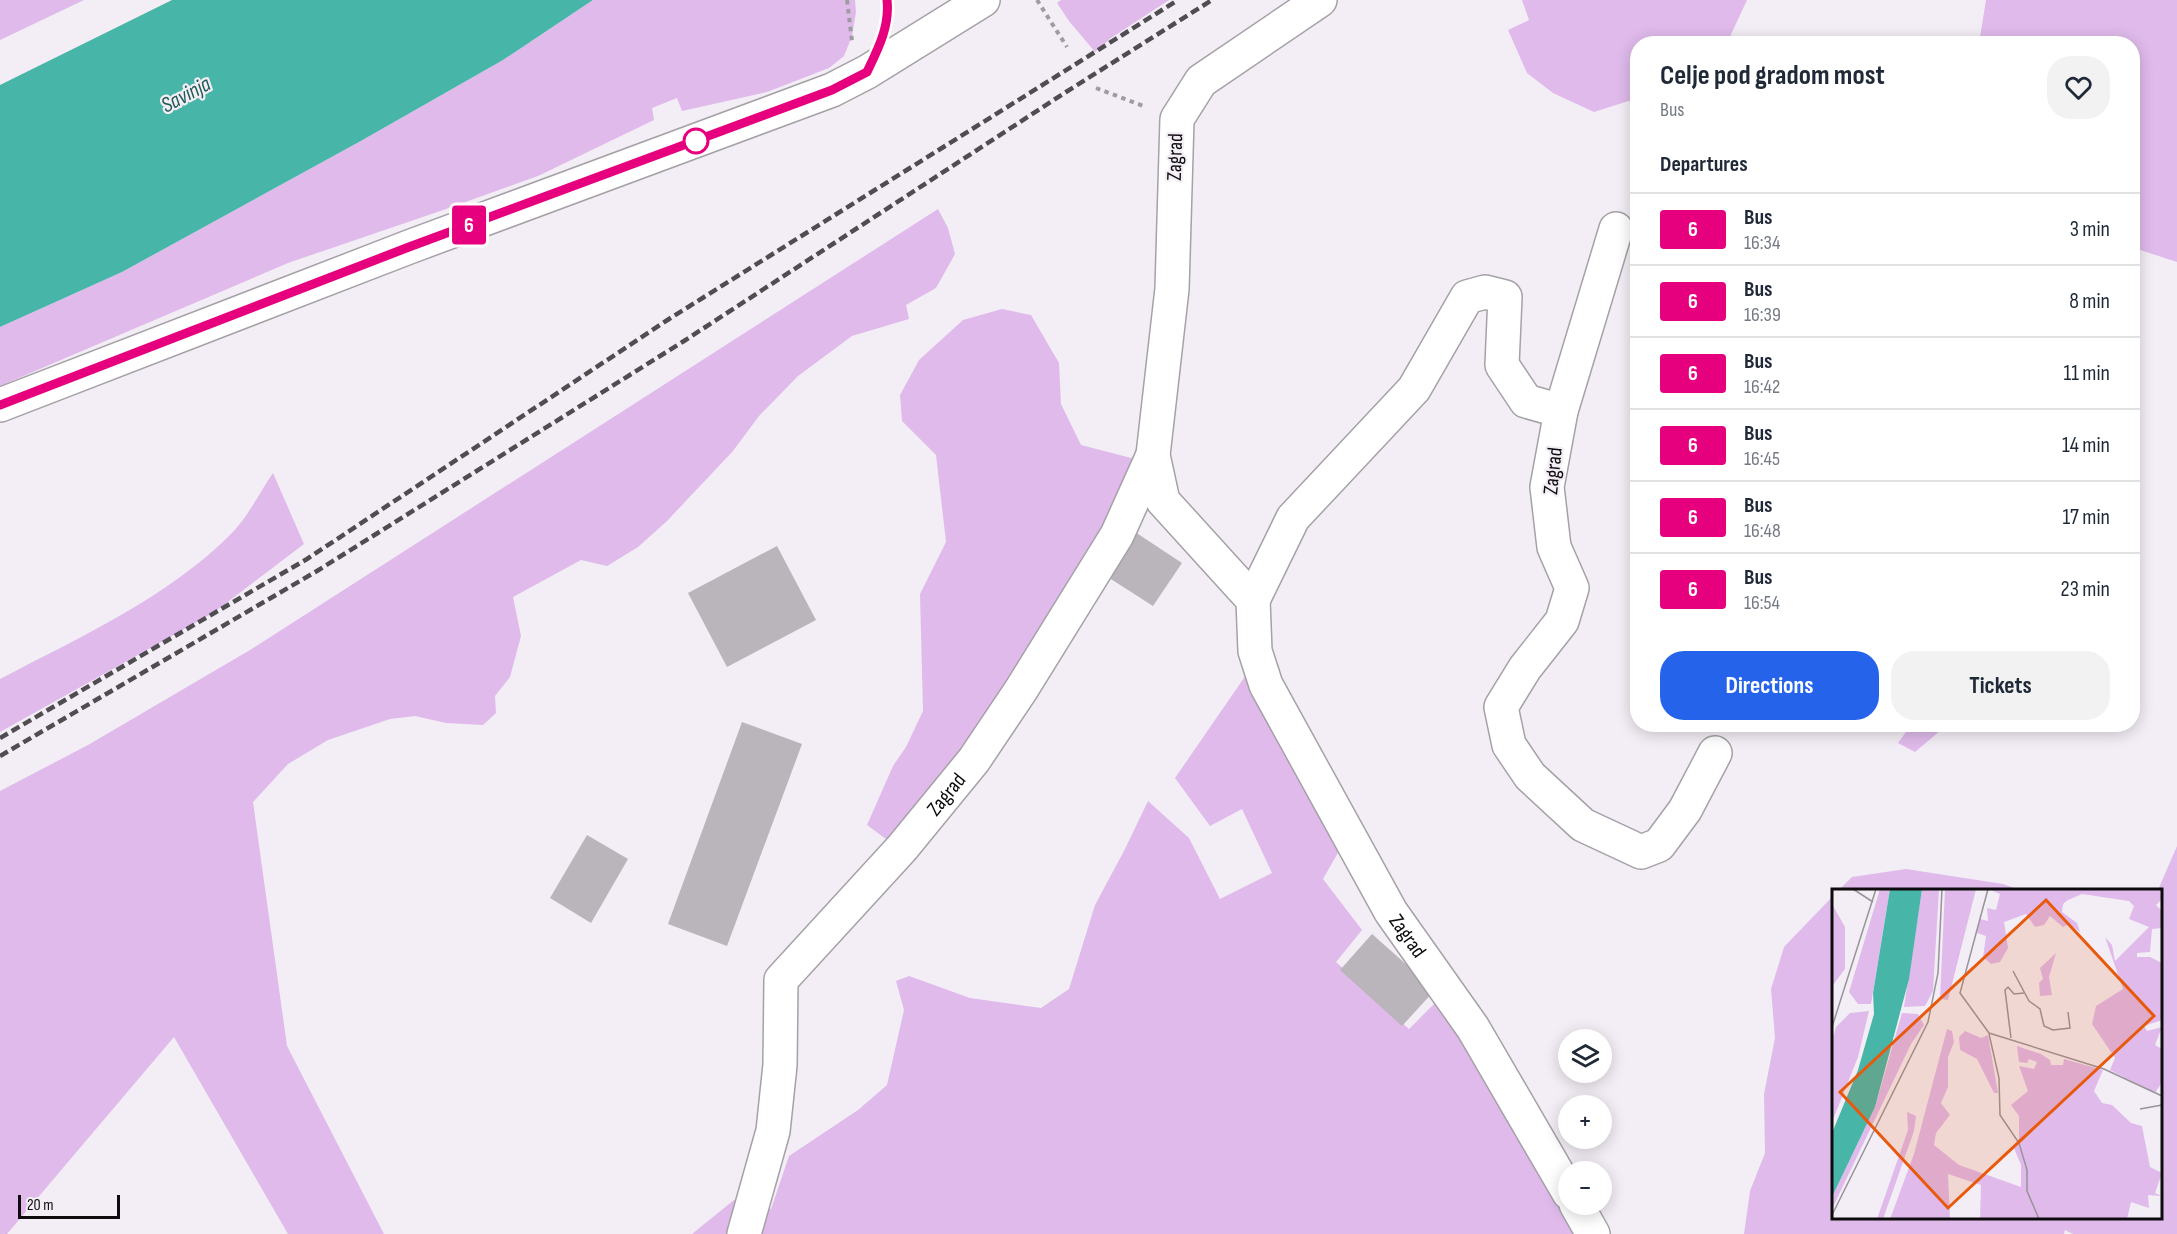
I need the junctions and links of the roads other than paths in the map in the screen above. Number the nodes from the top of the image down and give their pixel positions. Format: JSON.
{"nodes":[{"id":1,"x":983,"y":0,"type":"edge"},
{"id":2,"x":1320,"y":0,"type":"edge"},
{"id":3,"x":1617,"y":228,"type":"dead end"},
{"id":4,"x":0,"y":405,"type":"edge"},
{"id":5,"x":1561,"y":411,"type":"junction"},
{"id":6,"x":1153,"y":455,"type":"junction"},
{"id":7,"x":1253,"y":600,"type":"junction"},
{"id":8,"x":1715,"y":753,"type":"dead end"},
{"id":9,"x":1558,"y":1174,"type":"edge"},
{"id":10,"x":1582,"y":1215,"type":"edge"},
{"id":11,"x":744,"y":1234,"type":"edge"},
{"id":12,"x":1593,"y":1234,"type":"edge"}],
"edges":[{"from":1,"to":4,"type":"street"},
{"from":2,"to":6,"type":"street","name":"Zagrad"},
{"from":3,"to":5,"type":"street","name":"Zagrad"},
{"from":5,"to":7,"type":"street","name":"Zagrad"},
{"from":5,"to":8,"type":"street","name":"Zagrad"},
{"from":6,"to":7,"type":"street","name":"Zagrad"},
{"from":6,"to":11,"type":"street","name":"Zagrad"},
{"from":7,"to":9,"type":"street","name":"Zagrad"},
{"from":10,"to":12,"type":"street"}]}
